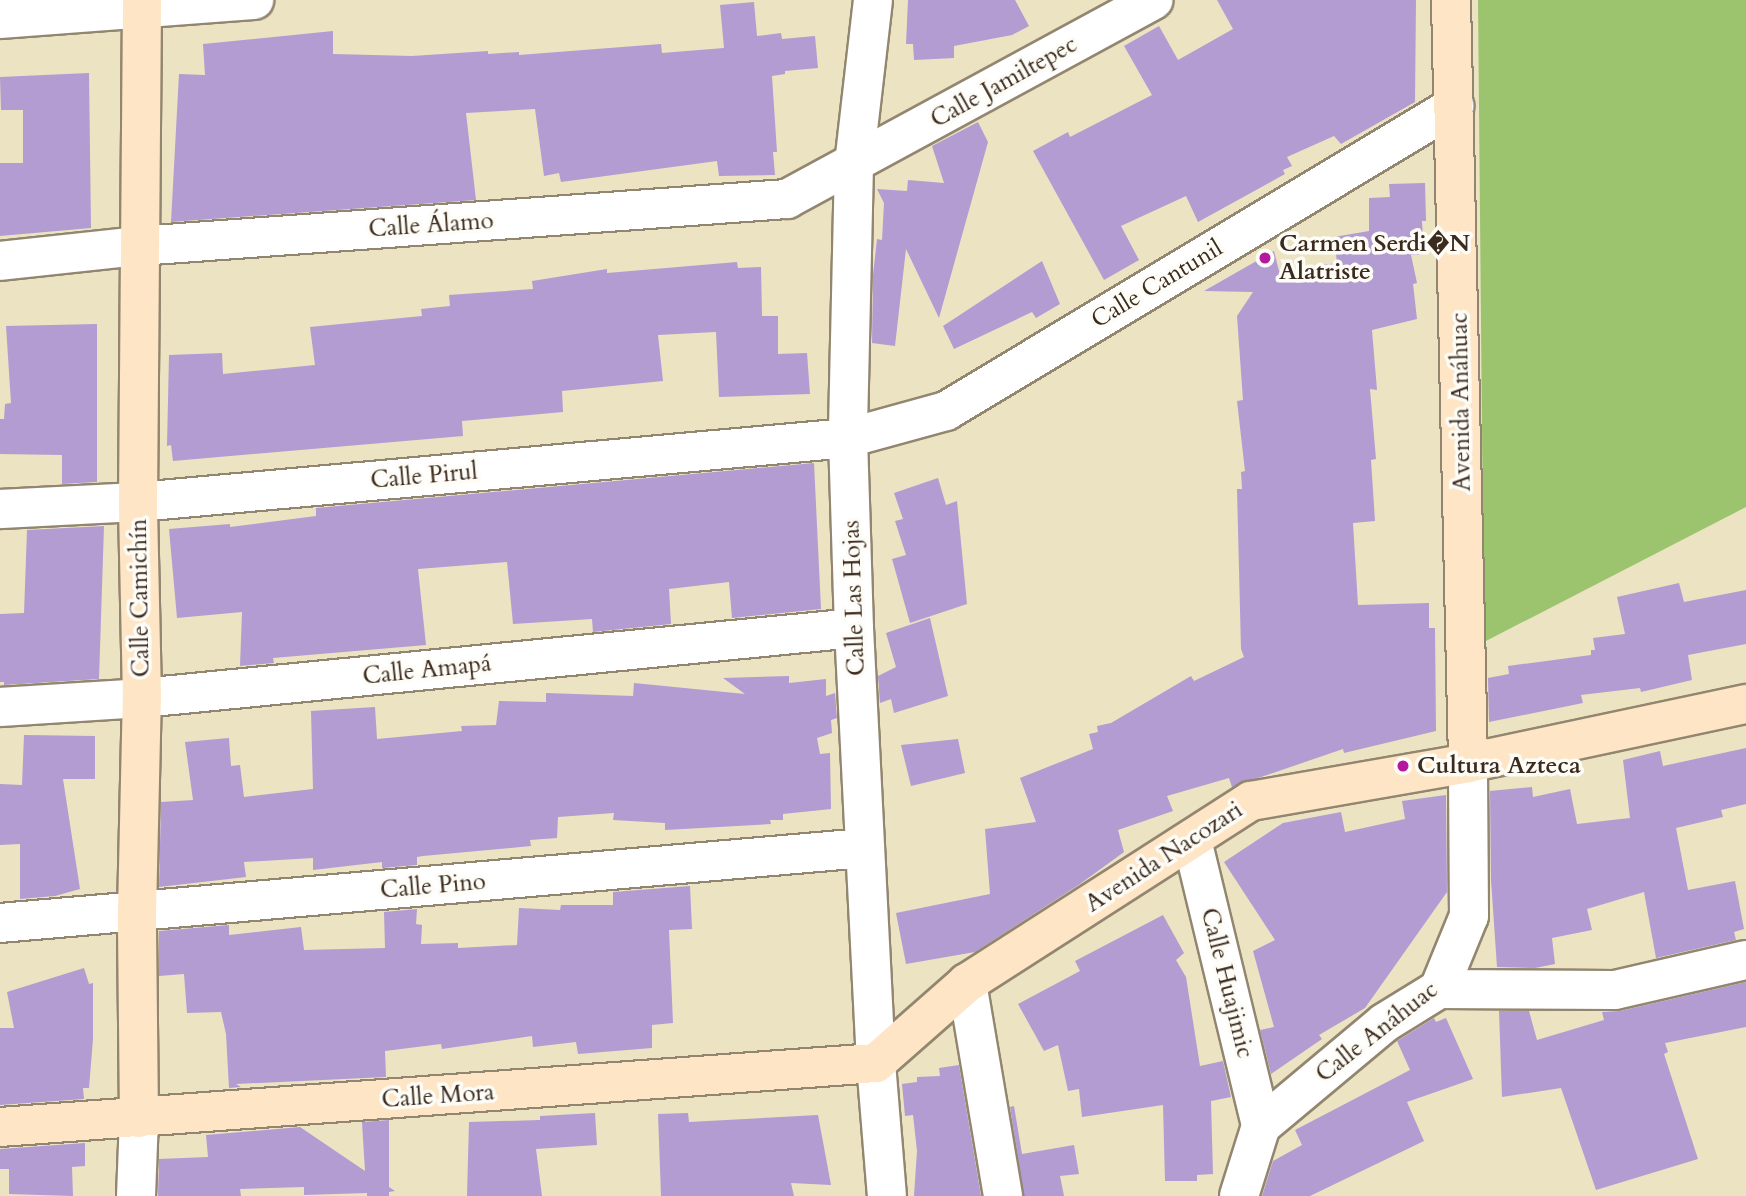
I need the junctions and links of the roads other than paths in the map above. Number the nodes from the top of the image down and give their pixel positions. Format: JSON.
{"nodes":[{"id":1,"x":254,"y":0,"type":"edge"},
{"id":2,"x":873,"y":0,"type":"edge"},
{"id":3,"x":1154,"y":0,"type":"edge"},
{"id":4,"x":1451,"y":0,"type":"edge"},
{"id":5,"x":142,"y":4,"type":"edge"},
{"id":6,"x":0,"y":19,"type":"edge"},
{"id":7,"x":1454,"y":106,"type":"junction"},
{"id":8,"x":855,"y":164,"type":"junction"},
{"id":9,"x":139,"y":246,"type":"junction"},
{"id":10,"x":0,"y":261,"type":"edge"},
{"id":11,"x":848,"y":438,"type":"junction"},
{"id":12,"x":138,"y":502,"type":"junction"},
{"id":13,"x":0,"y":509,"type":"edge"},
{"id":14,"x":854,"y":628,"type":"junction"},
{"id":15,"x":142,"y":698,"type":"junction"},
{"id":16,"x":1746,"y":704,"type":"edge"},
{"id":17,"x":0,"y":707,"type":"edge"},
{"id":18,"x":1468,"y":763,"type":"junction"},
{"id":19,"x":1192,"y":840,"type":"junction"},
{"id":20,"x":865,"y":848,"type":"junction"},
{"id":21,"x":137,"y":912,"type":"junction"},
{"id":22,"x":0,"y":923,"type":"edge"},
{"id":23,"x":1746,"y":960,"type":"edge"},
{"id":24,"x":967,"y":983,"type":"junction"},
{"id":25,"x":1439,"y":989,"type":"junction"},
{"id":26,"x":876,"y":1063,"type":"junction"},
{"id":27,"x":139,"y":1118,"type":"junction"},
{"id":28,"x":1261,"y":1126,"type":"junction"},
{"id":29,"x":0,"y":1127,"type":"edge"},
{"id":30,"x":136,"y":1196,"type":"edge"},
{"id":31,"x":887,"y":1196,"type":"edge"},
{"id":32,"x":1003,"y":1196,"type":"edge"},
{"id":33,"x":1239,"y":1196,"type":"edge"}],
"edges":[{"from":1,"to":5,"type":"street"},
{"from":2,"to":8,"type":"street","name":"Calle Las Hojas"},
{"from":3,"to":8,"type":"street","name":"Calle Jamiltepec"},
{"from":4,"to":7,"type":"street","name":"Avenida Anáhuac"},
{"from":5,"to":6,"type":"street"},
{"from":5,"to":9,"type":"street","name":"Calle Camichín"},
{"from":7,"to":11,"type":"street","name":"Calle Cantunil"},
{"from":7,"to":18,"type":"street","name":"Avenida Anáhuac"},
{"from":8,"to":9,"type":"street","name":"Calle Álamo"},
{"from":8,"to":11,"type":"street","name":"Calle Las Hojas"},
{"from":9,"to":10,"type":"street","name":"Calle Álamo"},
{"from":9,"to":12,"type":"street","name":"Calle Camichín"},
{"from":11,"to":12,"type":"street","name":"Calle Pirul"},
{"from":11,"to":14,"type":"street","name":"Calle Las Hojas"},
{"from":12,"to":13,"type":"street","name":"Calle Pirul"},
{"from":12,"to":15,"type":"street","name":"Calle Camichín"},
{"from":14,"to":15,"type":"street","name":"Calle Amapá"},
{"from":14,"to":20,"type":"street","name":"Calle Las Hojas"},
{"from":15,"to":17,"type":"street","name":"Calle Amapá"},
{"from":15,"to":21,"type":"street","name":"Calle Camichín"},
{"from":16,"to":18,"type":"street","name":"Avenida Nacozari"},
{"from":18,"to":19,"type":"street","name":"Avenida Nacozari"},
{"from":18,"to":25,"type":"street","name":"Calle Anáhuac"},
{"from":19,"to":24,"type":"street","name":"Avenida Nacozari"},
{"from":19,"to":28,"type":"street","name":"Calle Huajimic"},
{"from":20,"to":21,"type":"street","name":"Calle Pino"},
{"from":20,"to":26,"type":"street","name":"Calle Las Hojas"},
{"from":21,"to":22,"type":"street","name":"Calle Pino"},
{"from":21,"to":27,"type":"street","name":"Calle Camichín"},
{"from":23,"to":25,"type":"street"},
{"from":24,"to":26,"type":"street","name":"Avenida Nacozari"},
{"from":24,"to":32,"type":"street"},
{"from":25,"to":28,"type":"street","name":"Calle Anáhuac"},
{"from":26,"to":27,"type":"street","name":"Calle Mora"},
{"from":26,"to":31,"type":"street","name":"Calle Las Hojas"},
{"from":27,"to":29,"type":"street","name":"Calle Mora"},
{"from":27,"to":30,"type":"street","name":"Calle Camichín"},
{"from":28,"to":33,"type":"street"}]}
